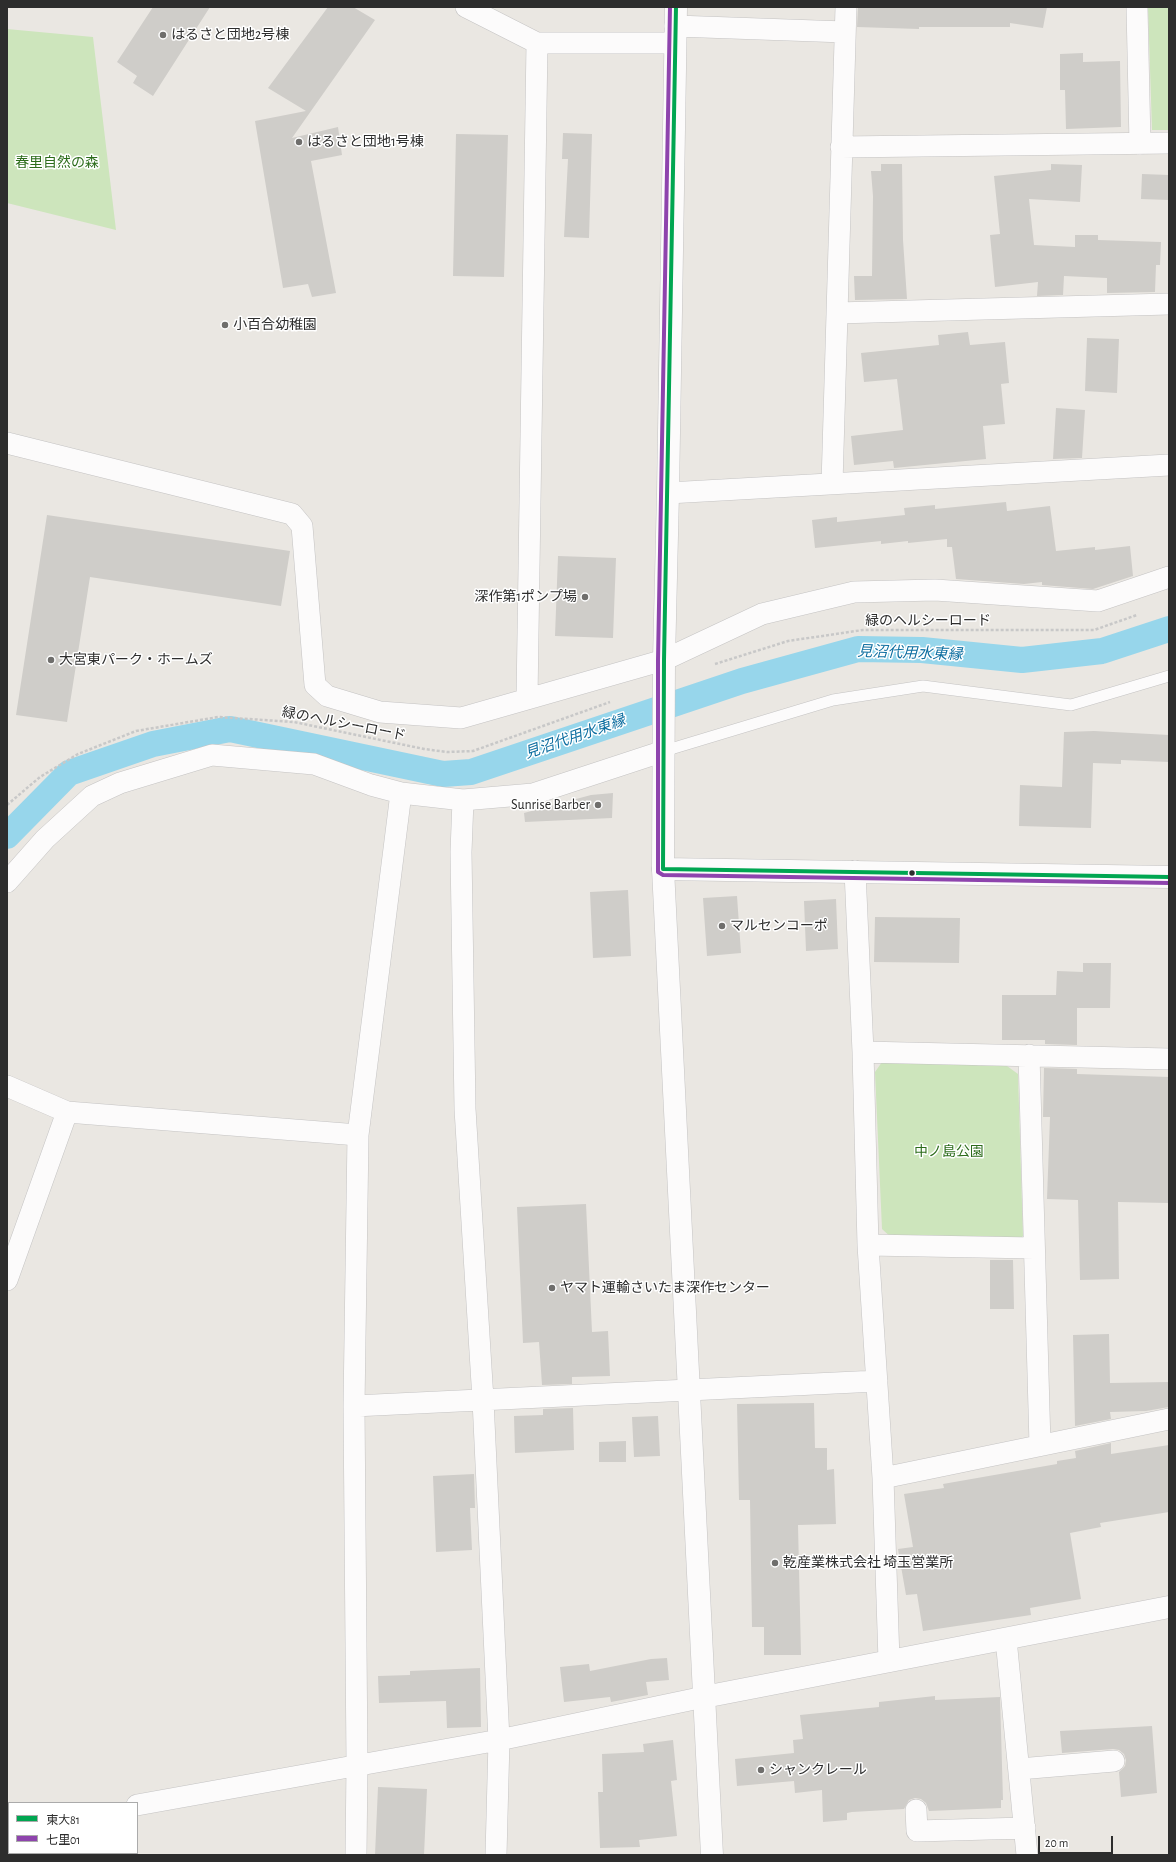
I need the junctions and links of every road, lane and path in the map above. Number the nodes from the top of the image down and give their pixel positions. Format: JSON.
{"nodes":[{"id":1,"x":466,"y":7,"type":"edge"},
{"id":2,"x":846,"y":7,"type":"edge"},
{"id":3,"x":1137,"y":7,"type":"edge"},
{"id":4,"x":675,"y":25,"type":"edge"},
{"id":5,"x":845,"y":32,"type":"junction"},
{"id":6,"x":537,"y":43,"type":"junction"},
{"id":7,"x":1169,"y":143,"type":"edge"},
{"id":8,"x":1140,"y":144,"type":"junction"},
{"id":9,"x":841,"y":148,"type":"junction"},
{"id":10,"x":1169,"y":304,"type":"edge"},
{"id":11,"x":837,"y":313,"type":"junction"},
{"id":12,"x":7,"y":443,"type":"edge"},
{"id":13,"x":1169,"y":465,"type":"edge"},
{"id":14,"x":832,"y":484,"type":"junction"},
{"id":15,"x":668,"y":493,"type":"junction"},
{"id":16,"x":1169,"y":577,"type":"edge"},
{"id":17,"x":1139,"y":614,"type":"dead end"},
{"id":18,"x":664,"y":660,"type":"junction"},
{"id":19,"x":708,"y":666,"type":"dead end"},
{"id":20,"x":1169,"y":676,"type":"edge"},
{"id":21,"x":527,"y":699,"type":"junction"},
{"id":22,"x":616,"y":700,"type":"dead end"},
{"id":23,"x":664,"y":744,"type":"junction"},
{"id":24,"x":402,"y":793,"type":"junction"},
{"id":25,"x":463,"y":800,"type":"junction"},
{"id":26,"x":7,"y":805,"type":"edge"},
{"id":27,"x":663,"y":869,"type":"junction"},
{"id":28,"x":855,"y":871,"type":"junction"},
{"id":29,"x":1169,"y":877,"type":"edge"},
{"id":30,"x":7,"y":882,"type":"edge"},
{"id":31,"x":863,"y":1052,"type":"junction"},
{"id":32,"x":1029,"y":1055,"type":"junction"},
{"id":33,"x":1169,"y":1059,"type":"edge"},
{"id":34,"x":7,"y":1086,"type":"edge"},
{"id":35,"x":67,"y":1112,"type":"junction"},
{"id":36,"x":358,"y":1135,"type":"junction"},
{"id":37,"x":868,"y":1245,"type":"junction"},
{"id":38,"x":1034,"y":1248,"type":"junction"},
{"id":39,"x":7,"y":1280,"type":"edge"},
{"id":40,"x":877,"y":1381,"type":"junction"},
{"id":41,"x":688,"y":1390,"type":"junction"},
{"id":42,"x":483,"y":1400,"type":"junction"},
{"id":43,"x":354,"y":1406,"type":"junction"},
{"id":44,"x":1169,"y":1419,"type":"edge"},
{"id":45,"x":1040,"y":1445,"type":"junction"},
{"id":46,"x":883,"y":1478,"type":"junction"},
{"id":47,"x":1169,"y":1607,"type":"edge"},
{"id":48,"x":1006,"y":1638,"type":"junction"},
{"id":49,"x":889,"y":1661,"type":"junction"},
{"id":50,"x":704,"y":1697,"type":"junction"},
{"id":51,"x":499,"y":1740,"type":"junction"},
{"id":52,"x":1114,"y":1761,"type":"dead end"},
{"id":53,"x":357,"y":1764,"type":"junction"},
{"id":54,"x":1019,"y":1769,"type":"junction"},
{"id":55,"x":138,"y":1805,"type":"edge"},
{"id":56,"x":916,"y":1810,"type":"dead end"},
{"id":57,"x":1024,"y":1828,"type":"junction"},
{"id":58,"x":356,"y":1855,"type":"edge"},
{"id":59,"x":496,"y":1855,"type":"edge"},
{"id":60,"x":712,"y":1855,"type":"edge"},
{"id":61,"x":1027,"y":1855,"type":"edge"}],
"edges":[{"from":1,"to":6,"type":"street"},
{"from":2,"to":5,"type":"street"},
{"from":3,"to":8,"type":"street"},
{"from":4,"to":5,"type":"street"},
{"from":4,"to":6,"type":"street"},
{"from":4,"to":15,"type":"street"},
{"from":5,"to":9,"type":"street"},
{"from":6,"to":21,"type":"street"},
{"from":7,"to":8,"type":"street"},
{"from":8,"to":9,"type":"street"},
{"from":9,"to":11,"type":"street"},
{"from":10,"to":11,"type":"street"},
{"from":11,"to":14,"type":"street"},
{"from":12,"to":21,"type":"street"},
{"from":13,"to":14,"type":"street"},
{"from":14,"to":15,"type":"street"},
{"from":15,"to":18,"type":"street"},
{"from":16,"to":18,"type":"street"},
{"from":17,"to":19,"type":"path","name":"緑のヘルシーロード"},
{"from":18,"to":21,"type":"street"},
{"from":18,"to":23,"type":"street"},
{"from":20,"to":23,"type":"lane"},
{"from":22,"to":26,"type":"path","name":"緑のヘルシーロード"},
{"from":23,"to":25,"type":"street"},
{"from":23,"to":27,"type":"street"},
{"from":24,"to":25,"type":"street"},
{"from":24,"to":30,"type":"street"},
{"from":24,"to":36,"type":"street"},
{"from":25,"to":42,"type":"street"},
{"from":27,"to":28,"type":"street"},
{"from":27,"to":41,"type":"street"},
{"from":28,"to":29,"type":"street"},
{"from":28,"to":31,"type":"street"},
{"from":31,"to":32,"type":"street"},
{"from":31,"to":37,"type":"street"},
{"from":32,"to":33,"type":"street"},
{"from":32,"to":38,"type":"street"},
{"from":34,"to":35,"type":"street"},
{"from":35,"to":36,"type":"street"},
{"from":35,"to":39,"type":"street"},
{"from":36,"to":43,"type":"street"},
{"from":37,"to":38,"type":"street"},
{"from":37,"to":40,"type":"street"},
{"from":38,"to":45,"type":"street"},
{"from":40,"to":41,"type":"street"},
{"from":40,"to":46,"type":"street"},
{"from":41,"to":42,"type":"street"},
{"from":41,"to":50,"type":"street"},
{"from":42,"to":43,"type":"street"},
{"from":42,"to":51,"type":"street"},
{"from":43,"to":53,"type":"street"},
{"from":44,"to":45,"type":"street"},
{"from":45,"to":46,"type":"street"},
{"from":46,"to":49,"type":"street"},
{"from":47,"to":48,"type":"street"},
{"from":48,"to":49,"type":"street"},
{"from":48,"to":54,"type":"street"},
{"from":49,"to":50,"type":"street"},
{"from":50,"to":51,"type":"street"},
{"from":50,"to":60,"type":"street"},
{"from":51,"to":53,"type":"street"},
{"from":51,"to":59,"type":"street"},
{"from":52,"to":54,"type":"street"},
{"from":53,"to":55,"type":"street"},
{"from":53,"to":58,"type":"street"},
{"from":54,"to":57,"type":"street"},
{"from":56,"to":57,"type":"street"},
{"from":57,"to":61,"type":"street"}]}
